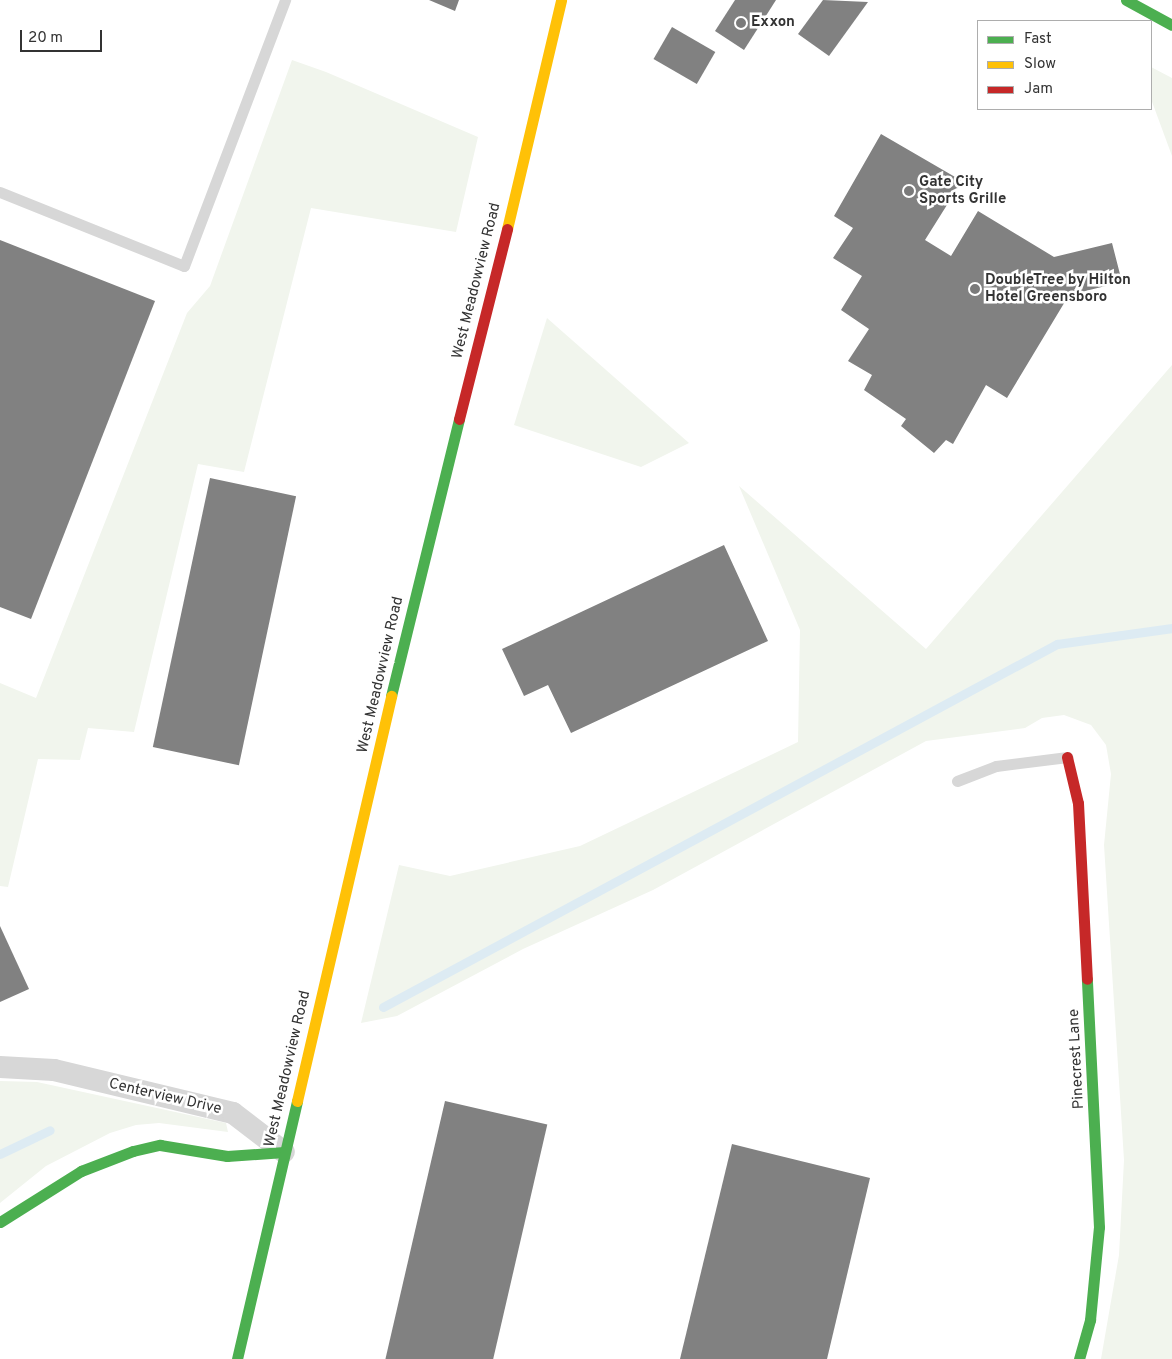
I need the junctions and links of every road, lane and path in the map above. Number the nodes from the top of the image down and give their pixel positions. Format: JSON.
{"nodes":[{"id":1,"x":285,"y":0,"type":"edge"},
{"id":2,"x":561,"y":0,"type":"edge"},
{"id":3,"x":1126,"y":0,"type":"edge"},
{"id":4,"x":1172,"y":24,"type":"edge"},
{"id":5,"x":0,"y":192,"type":"edge"},
{"id":6,"x":1067,"y":757,"type":"joint"},
{"id":7,"x":957,"y":781,"type":"dead end"},
{"id":8,"x":0,"y":1067,"type":"edge"},
{"id":9,"x":284,"y":1152,"type":"junction"},
{"id":10,"x":0,"y":1222,"type":"edge"},
{"id":11,"x":238,"y":1359,"type":"edge"},
{"id":12,"x":1079,"y":1359,"type":"edge"}],
"edges":[{"from":1,"to":5,"type":"lane"},
{"from":2,"to":9,"type":"street","name":"West Meadowview Road"},
{"from":3,"to":4,"type":"street"},
{"from":6,"to":7,"type":"lane"},
{"from":6,"to":12,"type":"street","name":"Pinecrest Lane"},
{"from":8,"to":9,"type":"street","name":"Centerview Drive"},
{"from":9,"to":10,"type":"street"},
{"from":9,"to":11,"type":"street","name":"West Meadowview Road"}]}
